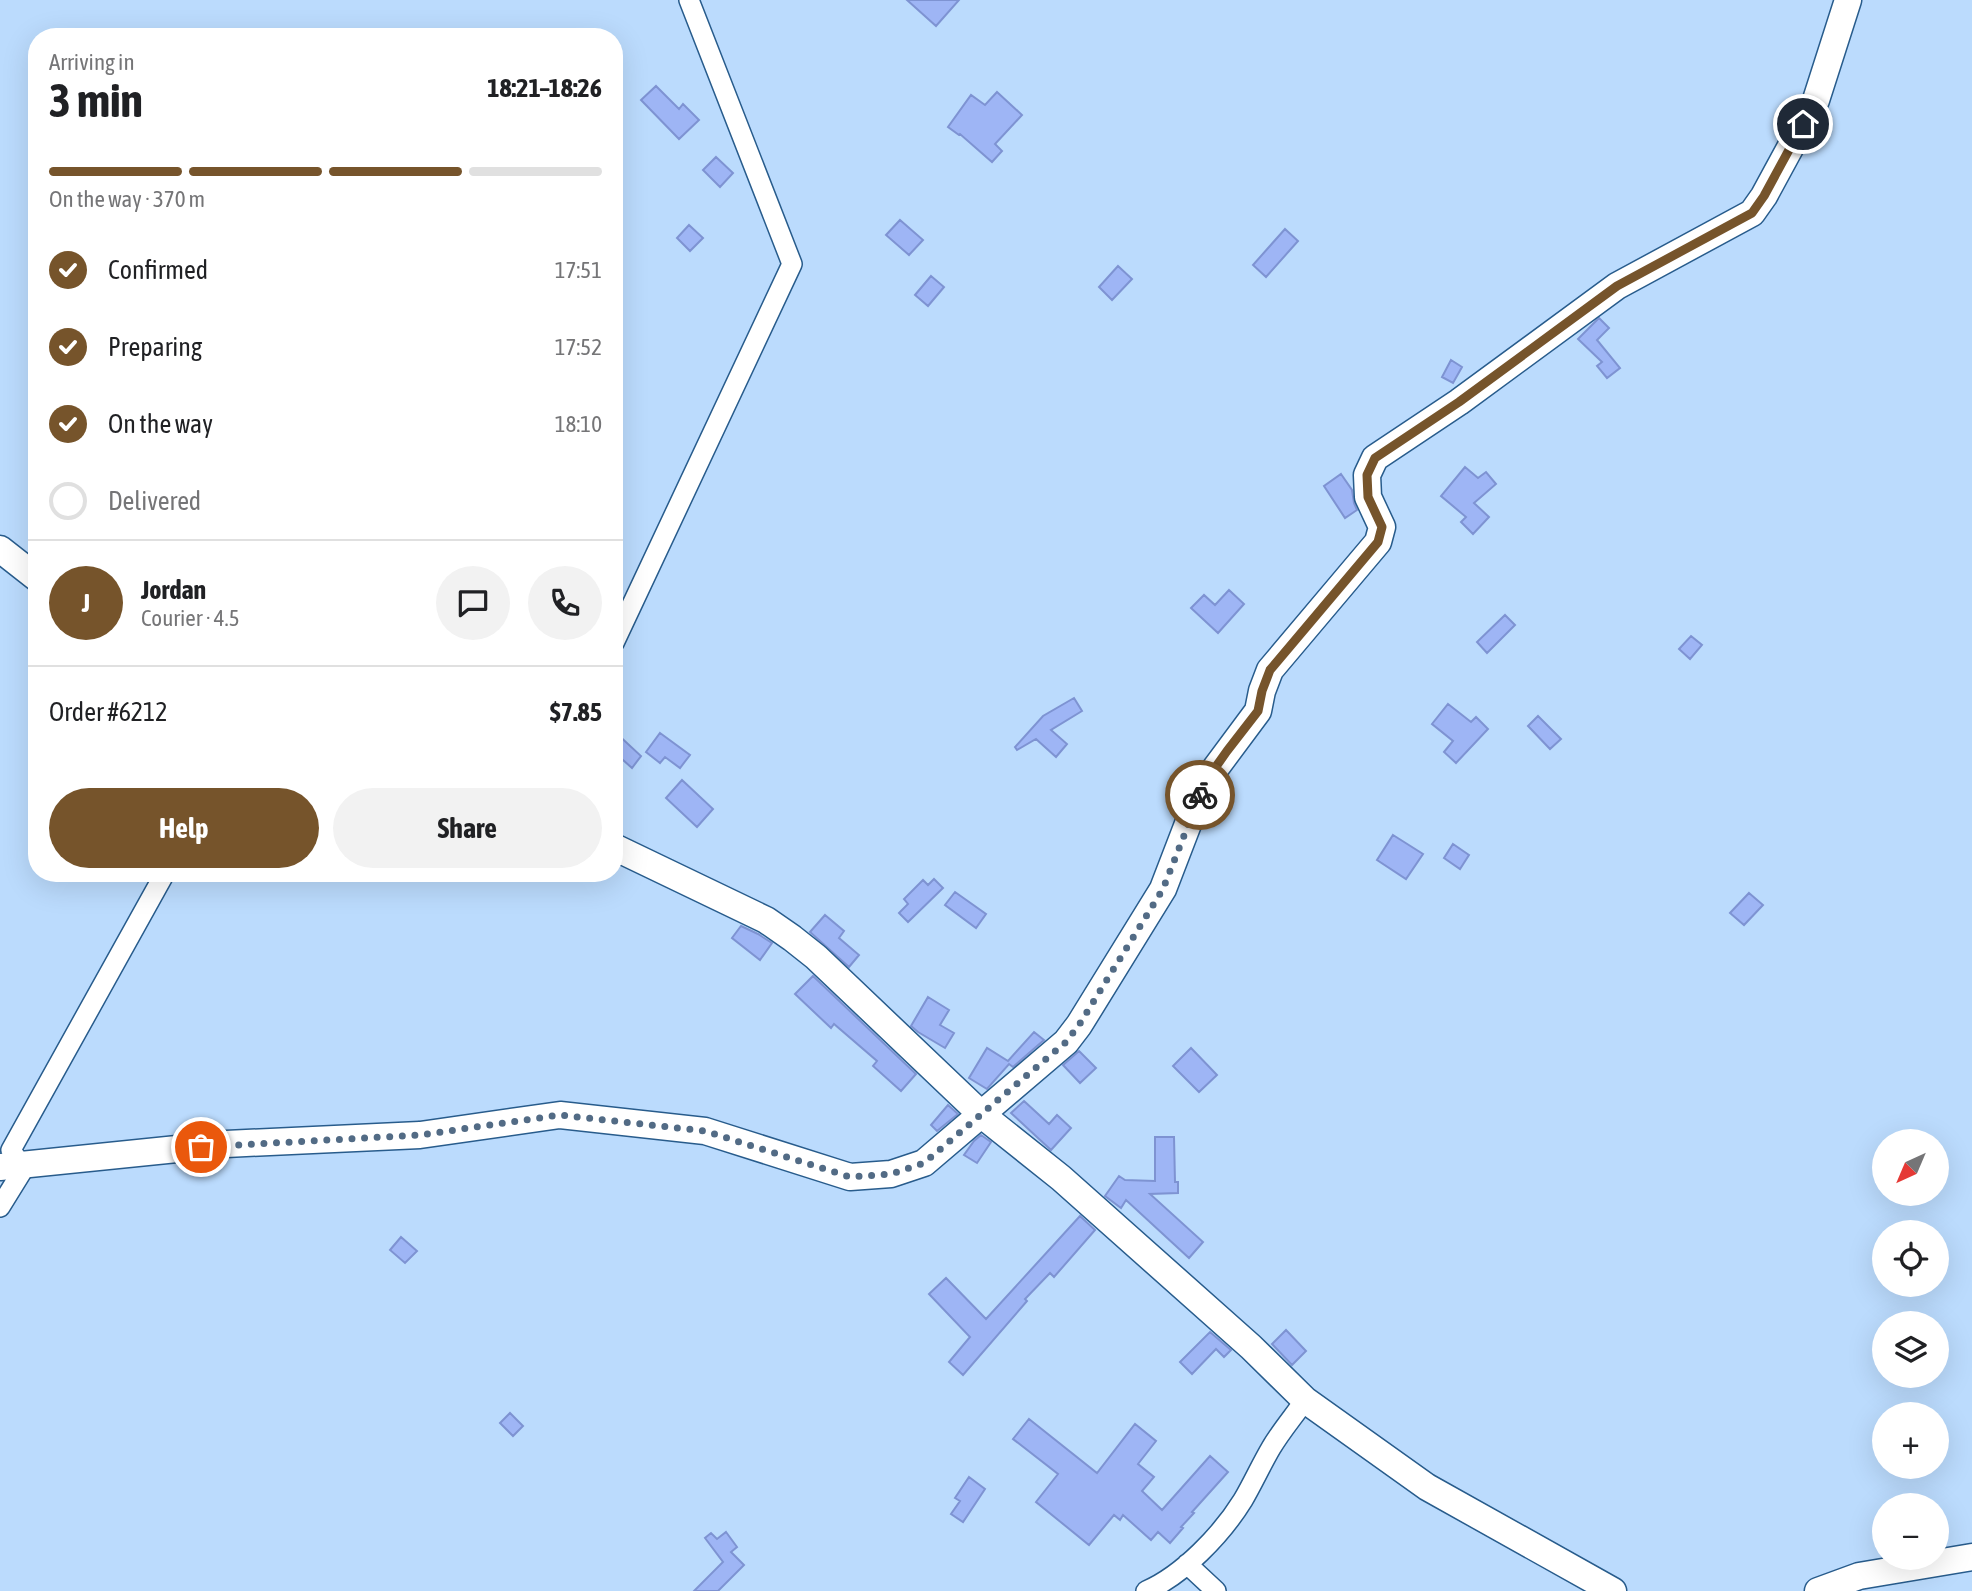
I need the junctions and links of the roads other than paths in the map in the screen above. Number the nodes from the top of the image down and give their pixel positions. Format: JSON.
{"nodes":[{"id":1,"x":689,"y":0,"type":"edge"},
{"id":2,"x":1848,"y":0,"type":"edge"},
{"id":3,"x":0,"y":549,"type":"edge"},
{"id":4,"x":28,"y":571,"type":"edge"},
{"id":5,"x":623,"y":624,"type":"edge"},
{"id":6,"x":623,"y":851,"type":"edge"},
{"id":7,"x":160,"y":882,"type":"edge"},
{"id":8,"x":982,"y":1115,"type":"junction"},
{"id":9,"x":26,"y":1165,"type":"junction"},
{"id":10,"x":0,"y":1167,"type":"edge"},
{"id":11,"x":0,"y":1207,"type":"edge"},
{"id":12,"x":1305,"y":1400,"type":"junction"},
{"id":13,"x":1972,"y":1557,"type":"edge"},
{"id":14,"x":1187,"y":1564,"type":"junction"},
{"id":15,"x":1146,"y":1591,"type":"edge"},
{"id":16,"x":1216,"y":1591,"type":"edge"},
{"id":17,"x":1613,"y":1591,"type":"edge"},
{"id":18,"x":1818,"y":1591,"type":"edge"}],
"edges":[{"from":1,"to":5,"type":"street"},
{"from":2,"to":8,"type":"street"},
{"from":3,"to":4,"type":"street"},
{"from":6,"to":8,"type":"street"},
{"from":7,"to":9,"type":"street"},
{"from":8,"to":9,"type":"street"},
{"from":8,"to":12,"type":"street"},
{"from":9,"to":10,"type":"street"},
{"from":9,"to":11,"type":"street"},
{"from":12,"to":14,"type":"street"},
{"from":12,"to":17,"type":"street"},
{"from":13,"to":18,"type":"street"},
{"from":14,"to":15,"type":"street"},
{"from":14,"to":16,"type":"street"}]}
